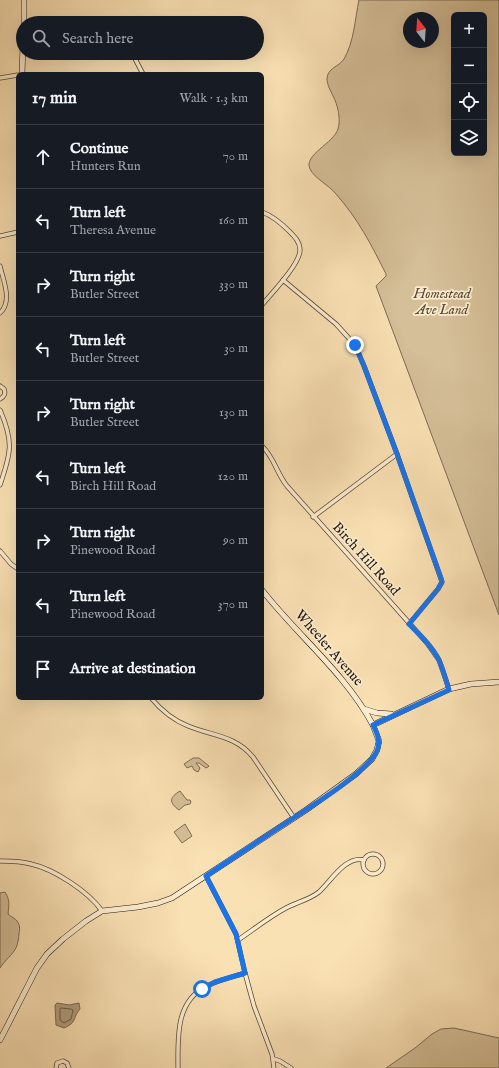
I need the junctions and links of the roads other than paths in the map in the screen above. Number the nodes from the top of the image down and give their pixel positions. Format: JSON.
{"nodes":[{"id":1,"x":24,"y":0,"type":"edge"},
{"id":2,"x":24,"y":16,"type":"edge"},
{"id":3,"x":22,"y":60,"type":"edge"},
{"id":4,"x":136,"y":60,"type":"edge"},
{"id":5,"x":22,"y":72,"type":"edge"},
{"id":6,"x":142,"y":72,"type":"edge"},
{"id":7,"x":16,"y":75,"type":"edge"},
{"id":8,"x":0,"y":78,"type":"edge"},
{"id":9,"x":264,"y":213,"type":"edge"},
{"id":10,"x":16,"y":232,"type":"edge"},
{"id":11,"x":0,"y":236,"type":"edge"},
{"id":12,"x":0,"y":266,"type":"edge"},
{"id":13,"x":283,"y":280,"type":"junction"},
{"id":14,"x":264,"y":303,"type":"edge"},
{"id":15,"x":0,"y":313,"type":"edge"},
{"id":16,"x":0,"y":386,"type":"edge"},
{"id":17,"x":0,"y":399,"type":"edge"},
{"id":18,"x":0,"y":410,"type":"edge"},
{"id":19,"x":264,"y":449,"type":"edge"},
{"id":20,"x":397,"y":454,"type":"junction"},
{"id":21,"x":0,"y":485,"type":"edge"},
{"id":22,"x":313,"y":517,"type":"junction"},
{"id":23,"x":0,"y":551,"type":"edge"},
{"id":24,"x":16,"y":568,"type":"edge"},
{"id":25,"x":264,"y":592,"type":"edge"},
{"id":26,"x":409,"y":624,"type":"junction"},
{"id":27,"x":499,"y":682,"type":"edge"},
{"id":28,"x":449,"y":690,"type":"junction"},
{"id":29,"x":153,"y":700,"type":"edge"},
{"id":30,"x":364,"y":709,"type":"junction"},
{"id":31,"x":394,"y":714,"type":"junction"},
{"id":32,"x":373,"y":725,"type":"junction"},
{"id":33,"x":294,"y":818,"type":"junction"},
{"id":34,"x":364,"y":860,"type":"junction"},
{"id":35,"x":0,"y":861,"type":"edge"},
{"id":36,"x":206,"y":876,"type":"junction"},
{"id":37,"x":102,"y":911,"type":"junction"},
{"id":38,"x":238,"y":940,"type":"junction"},
{"id":39,"x":245,"y":973,"type":"junction"},
{"id":40,"x":0,"y":1040,"type":"edge"},
{"id":41,"x":274,"y":1059,"type":"junction"},
{"id":42,"x":56,"y":1068,"type":"edge"},
{"id":43,"x":69,"y":1068,"type":"edge"},
{"id":44,"x":178,"y":1068,"type":"edge"},
{"id":45,"x":274,"y":1068,"type":"edge"},
{"id":46,"x":291,"y":1068,"type":"edge"}],
"edges":[{"from":1,"to":2,"type":"street"},
{"from":3,"to":5,"type":"street"},
{"from":4,"to":6,"type":"street"},
{"from":7,"to":8,"type":"street"},
{"from":9,"to":13,"type":"street"},
{"from":10,"to":11,"type":"street"},
{"from":12,"to":15,"type":"street"},
{"from":13,"to":14,"type":"street"},
{"from":13,"to":20,"type":"street"},
{"from":16,"to":17,"type":"street"},
{"from":18,"to":21,"type":"street"},
{"from":19,"to":22,"type":"street","name":"Birch Hill Road"},
{"from":20,"to":22,"type":"street"},
{"from":20,"to":26,"type":"street"},
{"from":22,"to":26,"type":"street","name":"Birch Hill Road"},
{"from":23,"to":24,"type":"street"},
{"from":25,"to":30,"type":"street","name":"Wheeler Avenue"},
{"from":26,"to":28,"type":"street","name":"Birch Hill Road"},
{"from":27,"to":28,"type":"street"},
{"from":28,"to":31,"type":"street"},
{"from":29,"to":33,"type":"street"},
{"from":30,"to":31,"type":"street"},
{"from":30,"to":32,"type":"street","name":"Wheeler Avenue"},
{"from":31,"to":32,"type":"street"},
{"from":32,"to":33,"type":"street","name":"Wheeler Avenue"},
{"from":33,"to":36,"type":"street","name":"Wheeler Avenue"},
{"from":34,"to":34,"type":"street"},
{"from":34,"to":38,"type":"street"},
{"from":35,"to":37,"type":"street"},
{"from":36,"to":37,"type":"street","name":"Wheeler Avenue"},
{"from":36,"to":38,"type":"street"},
{"from":37,"to":40,"type":"street"},
{"from":38,"to":39,"type":"street"},
{"from":39,"to":41,"type":"street"},
{"from":39,"to":44,"type":"street"},
{"from":41,"to":45,"type":"street"},
{"from":41,"to":46,"type":"street"},
{"from":42,"to":43,"type":"street"}]}
